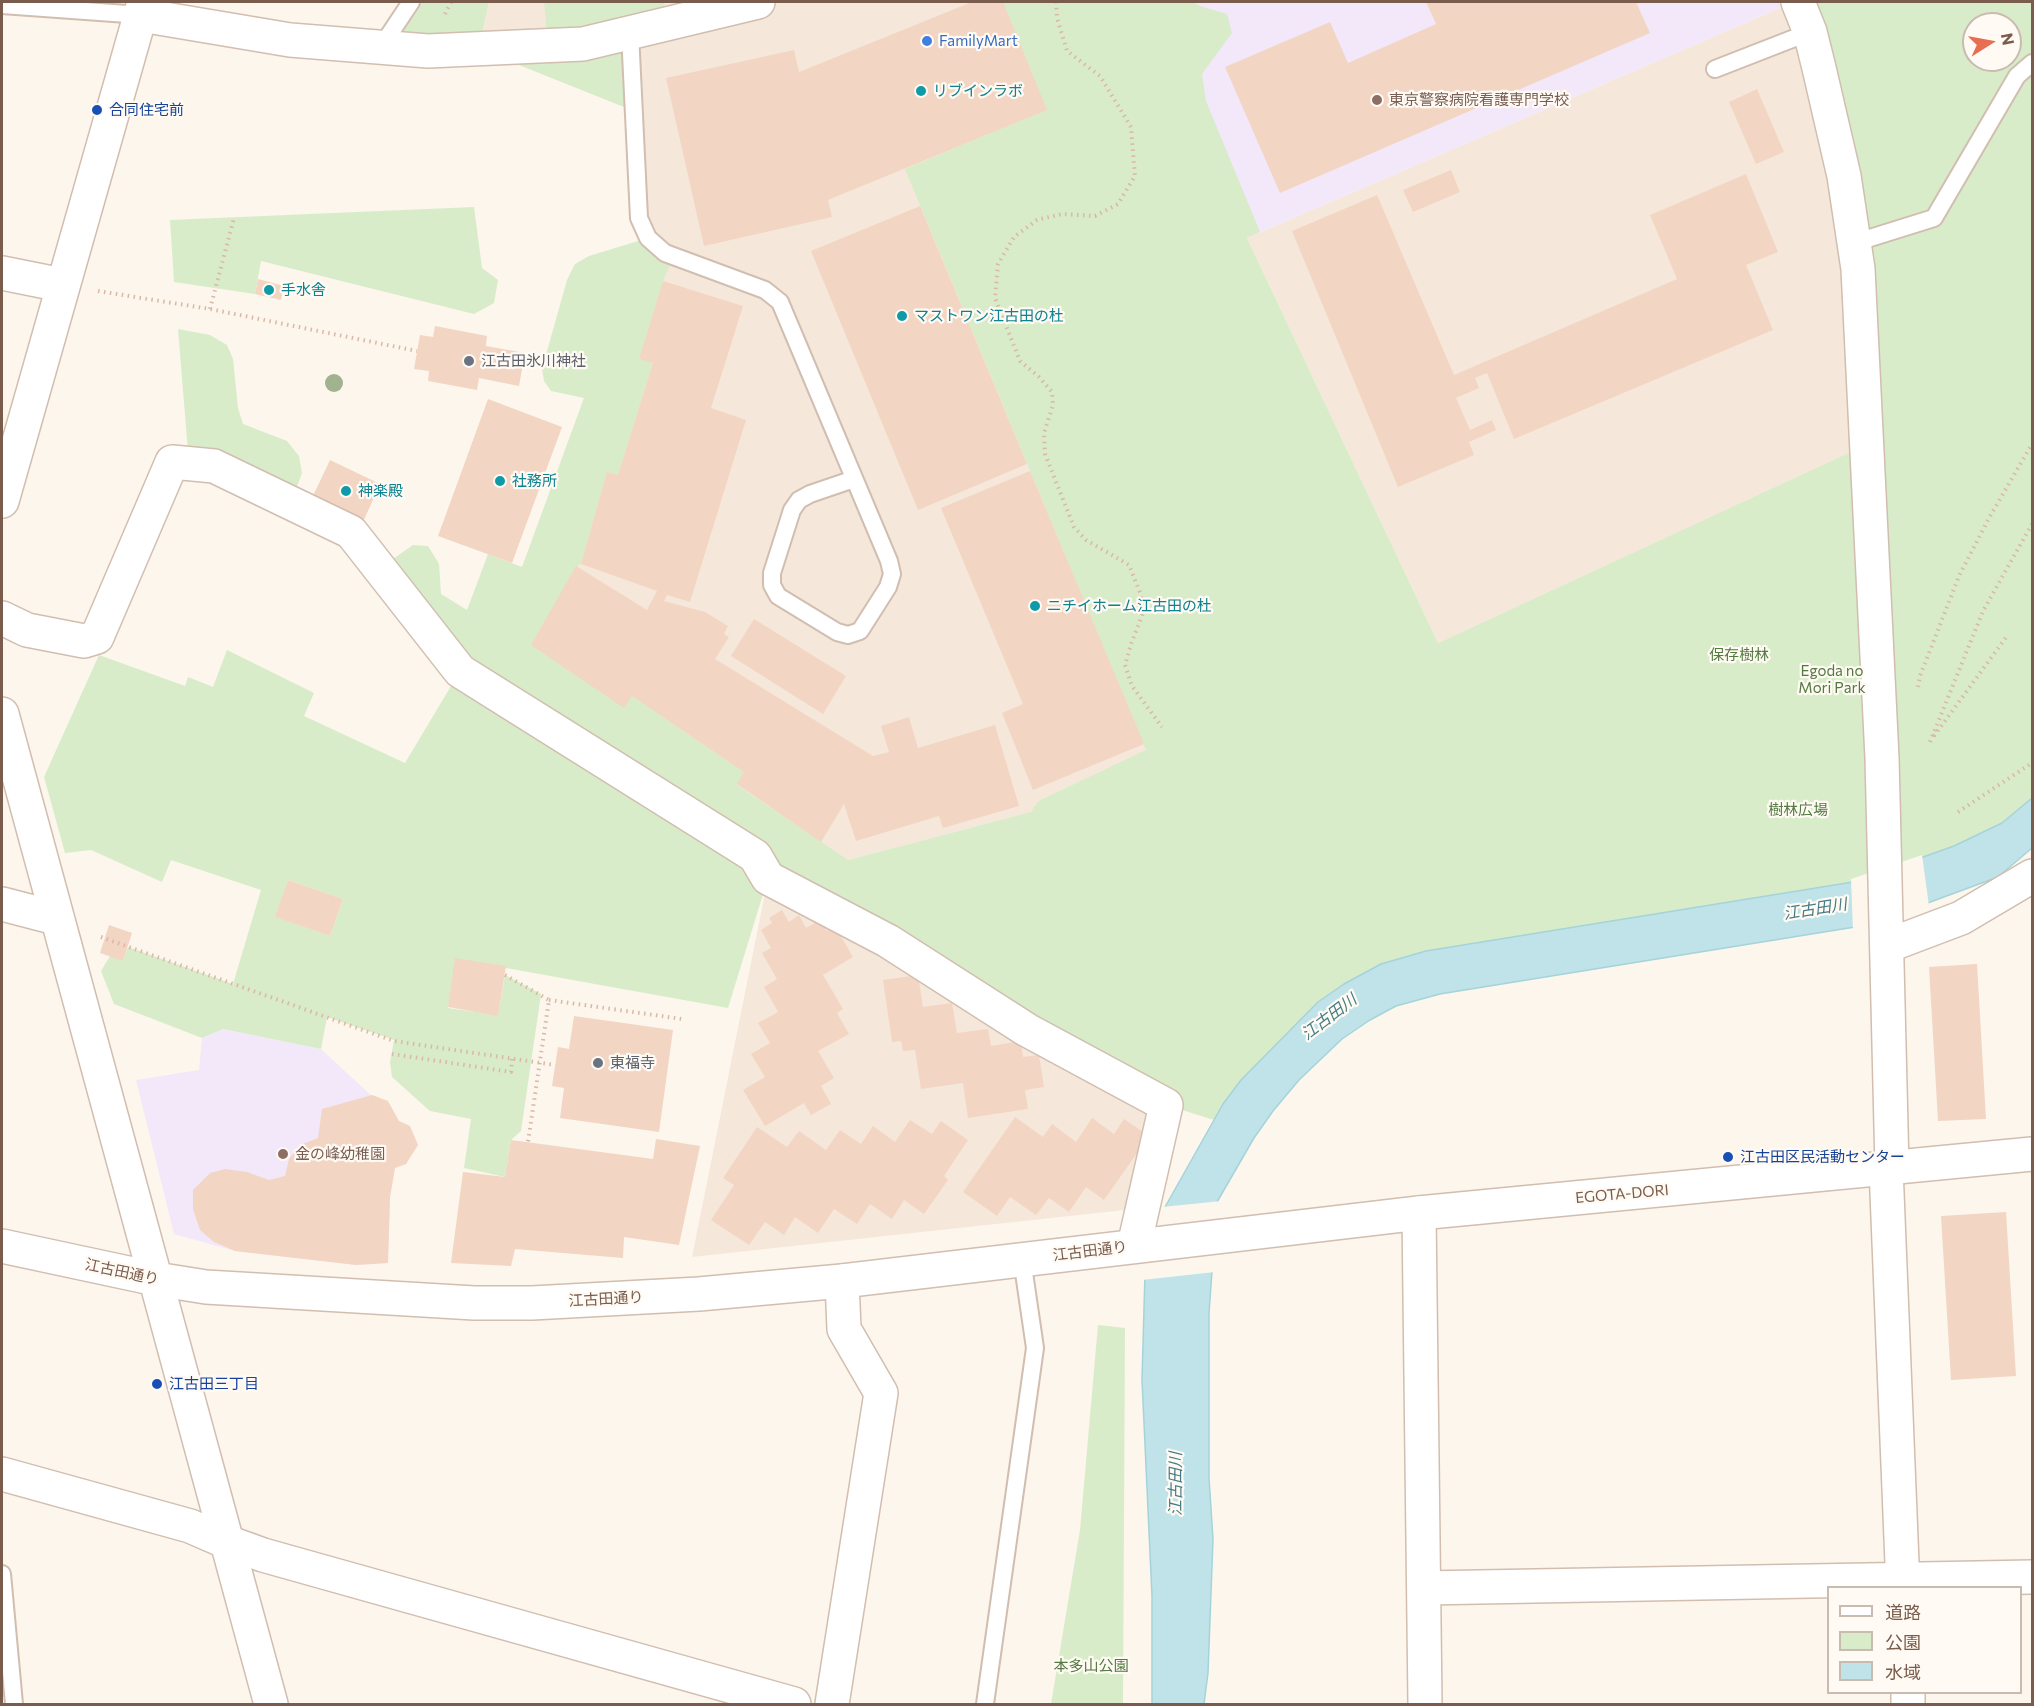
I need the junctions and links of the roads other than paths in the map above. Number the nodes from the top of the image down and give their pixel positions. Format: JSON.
{"nodes":[{"id":1,"x":411,"y":2,"type":"edge"},
{"id":2,"x":758,"y":2,"type":"edge"},
{"id":3,"x":1798,"y":2,"type":"edge"},
{"id":4,"x":2,"y":5,"type":"edge"},
{"id":5,"x":142,"y":8,"type":"edge"},
{"id":6,"x":1810,"y":32,"type":"junction"},
{"id":7,"x":630,"y":33,"type":"junction"},
{"id":8,"x":381,"y":47,"type":"junction"},
{"id":9,"x":2032,"y":63,"type":"edge"},
{"id":10,"x":1715,"y":69,"type":"dead end"},
{"id":11,"x":1854,"y":243,"type":"junction"},
{"id":12,"x":2,"y":273,"type":"edge"},
{"id":13,"x":62,"y":285,"type":"junction"},
{"id":14,"x":854,"y":479,"type":"junction"},
{"id":15,"x":2,"y":501,"type":"edge"},
{"id":16,"x":2,"y":618,"type":"edge"},
{"id":17,"x":2,"y":714,"type":"edge"},
{"id":18,"x":2032,"y":876,"type":"edge"},
{"id":19,"x":2,"y":904,"type":"edge"},
{"id":20,"x":56,"y":918,"type":"junction"},
{"id":21,"x":1887,"y":938,"type":"junction"},
{"id":22,"x":2032,"y":1154,"type":"edge"},
{"id":23,"x":1889,"y":1168,"type":"junction"},
{"id":24,"x":1419,"y":1213,"type":"junction"},
{"id":25,"x":1213,"y":1238,"type":"joint"},
{"id":26,"x":1144,"y":1245,"type":"junction"},
{"id":27,"x":2,"y":1246,"type":"edge"},
{"id":28,"x":1022,"y":1259,"type":"junction"},
{"id":29,"x":156,"y":1279,"type":"junction"},
{"id":30,"x":842,"y":1281,"type":"junction"},
{"id":31,"x":2,"y":1474,"type":"edge"},
{"id":32,"x":227,"y":1542,"type":"junction"},
{"id":33,"x":2,"y":1574,"type":"edge"},
{"id":34,"x":2032,"y":1577,"type":"edge"},
{"id":35,"x":1903,"y":1583,"type":"edge"},
{"id":36,"x":1424,"y":1588,"type":"junction"},
{"id":37,"x":14,"y":1704,"type":"edge"},
{"id":38,"x":271,"y":1704,"type":"edge"},
{"id":39,"x":794,"y":1704,"type":"edge"},
{"id":40,"x":832,"y":1704,"type":"edge"},
{"id":41,"x":985,"y":1704,"type":"edge"},
{"id":42,"x":1425,"y":1704,"type":"edge"}],
"edges":[{"from":1,"to":8,"type":"lane"},
{"from":2,"to":7,"type":"street"},
{"from":3,"to":6,"type":"street"},
{"from":4,"to":5,"type":"lane"},
{"from":5,"to":8,"type":"street"},
{"from":5,"to":13,"type":"street"},
{"from":6,"to":10,"type":"lane"},
{"from":6,"to":11,"type":"street"},
{"from":7,"to":8,"type":"street"},
{"from":7,"to":14,"type":"lane"},
{"from":9,"to":11,"type":"lane"},
{"from":11,"to":21,"type":"street"},
{"from":12,"to":13,"type":"street"},
{"from":13,"to":15,"type":"street"},
{"from":14,"to":14,"type":"lane"},
{"from":16,"to":26,"type":"street"},
{"from":17,"to":20,"type":"street"},
{"from":18,"to":21,"type":"street"},
{"from":19,"to":20,"type":"street"},
{"from":20,"to":29,"type":"street"},
{"from":21,"to":23,"type":"street"},
{"from":22,"to":23,"type":"street","name":"EGOTA-DORI"},
{"from":23,"to":24,"type":"street","name":"EGOTA-DORI"},
{"from":23,"to":35,"type":"street"},
{"from":24,"to":25,"type":"street","name":"EGOTA-DORI"},
{"from":24,"to":36,"type":"street"},
{"from":25,"to":26,"type":"street","name":"江古田通り"},
{"from":26,"to":28,"type":"street","name":"江古田通り"},
{"from":27,"to":29,"type":"street","name":"江古田通り"},
{"from":28,"to":30,"type":"street","name":"江古田通り"},
{"from":28,"to":41,"type":"lane"},
{"from":29,"to":30,"type":"street","name":"江古田通り"},
{"from":29,"to":32,"type":"street"},
{"from":30,"to":40,"type":"street"},
{"from":31,"to":32,"type":"street"},
{"from":32,"to":38,"type":"street"},
{"from":32,"to":39,"type":"street"},
{"from":33,"to":37,"type":"lane"},
{"from":34,"to":35,"type":"street"},
{"from":35,"to":36,"type":"street"},
{"from":36,"to":42,"type":"street"}]}
